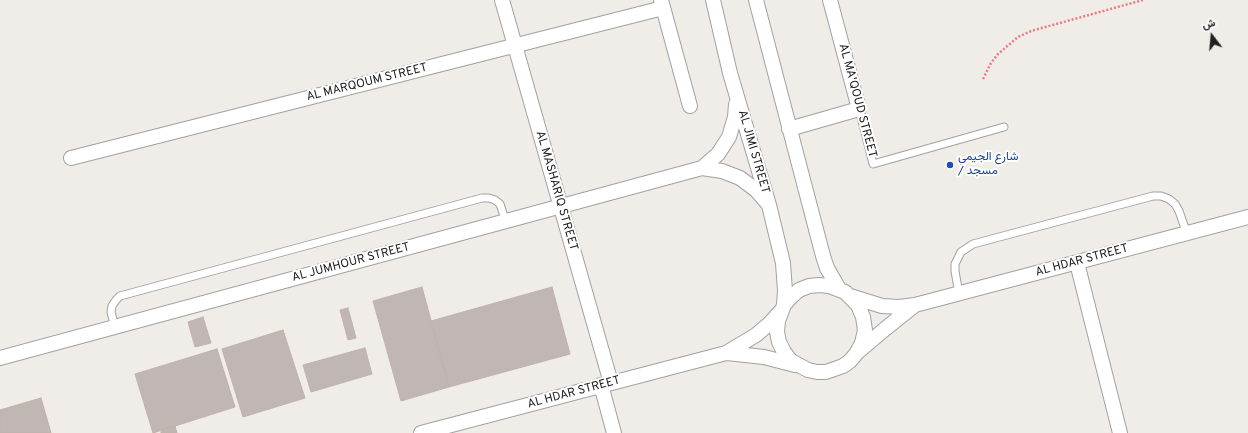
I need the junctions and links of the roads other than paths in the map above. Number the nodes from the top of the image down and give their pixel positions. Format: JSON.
{"nodes":[{"id":1,"x":502,"y":0,"type":"edge"},
{"id":2,"x":713,"y":0,"type":"edge"},
{"id":3,"x":756,"y":0,"type":"edge"},
{"id":4,"x":830,"y":0,"type":"edge"},
{"id":5,"x":662,"y":4,"type":"edge"},
{"id":6,"x":515,"y":46,"type":"junction"},
{"id":7,"x":737,"y":96,"type":"junction"},
{"id":8,"x":690,"y":106,"type":"dead end"},
{"id":9,"x":859,"y":109,"type":"junction"},
{"id":10,"x":1004,"y":127,"type":"dead end"},
{"id":11,"x":789,"y":129,"type":"junction"},
{"id":12,"x":71,"y":158,"type":"dead end"},
{"id":13,"x":702,"y":168,"type":"junction"},
{"id":14,"x":769,"y":205,"type":"junction"},
{"id":15,"x":561,"y":207,"type":"junction"},
{"id":16,"x":1248,"y":217,"type":"edge"},
{"id":17,"x":506,"y":222,"type":"junction"},
{"id":18,"x":1187,"y":234,"type":"junction"},
{"id":19,"x":1077,"y":262,"type":"junction"},
{"id":20,"x":844,"y":292,"type":"junction"},
{"id":21,"x":959,"y":294,"type":"junction"},
{"id":22,"x":915,"y":306,"type":"junction"},
{"id":23,"x":783,"y":307,"type":"junction"},
{"id":24,"x":115,"y":327,"type":"junction"},
{"id":25,"x":726,"y":353,"type":"junction"},
{"id":26,"x":856,"y":354,"type":"junction"},
{"id":27,"x":0,"y":358,"type":"edge"},
{"id":28,"x":800,"y":367,"type":"junction"},
{"id":29,"x":606,"y":384,"type":"junction"},
{"id":30,"x":421,"y":433,"type":"edge"},
{"id":31,"x":614,"y":433,"type":"edge"},
{"id":32,"x":1120,"y":433,"type":"edge"}],
"edges":[{"from":1,"to":6,"type":"street","name":"AL MASHARIQ STREET"},
{"from":2,"to":7,"type":"street","name":"AL JIMI STREET"},
{"from":3,"to":11,"type":"street"},
{"from":4,"to":9,"type":"street","name":"AL MA'QOUD STREET"},
{"from":5,"to":6,"type":"street","name":"AL MARQOUM STREET"},
{"from":5,"to":8,"type":"street"},
{"from":6,"to":12,"type":"street","name":"AL MARQOUM STREET"},
{"from":6,"to":15,"type":"street","name":"AL MASHARIQ STREET"},
{"from":7,"to":13,"type":"street","name":"AL JUMHOUR STREET"},
{"from":7,"to":14,"type":"street","name":"AL JIMI STREET"},
{"from":9,"to":10,"type":"lane","name":"AL MA'QOUD STREET"},
{"from":9,"to":11,"type":"street"},
{"from":11,"to":20,"type":"street"},
{"from":13,"to":14,"type":"street","name":"AL JUMHOUR STREET"},
{"from":13,"to":15,"type":"street","name":"AL JUMHOUR STREET"},
{"from":14,"to":23,"type":"street","name":"AL JIMI STREET"},
{"from":15,"to":17,"type":"street","name":"AL JUMHOUR STREET"},
{"from":15,"to":29,"type":"street","name":"AL MASHARIQ STREET"},
{"from":16,"to":18,"type":"street","name":"AL HDAR STREET"},
{"from":17,"to":24,"type":"street","name":"AL JUMHOUR STREET"},
{"from":17,"to":24,"type":"lane"},
{"from":18,"to":19,"type":"street","name":"AL HDAR STREET"},
{"from":18,"to":21,"type":"lane"},
{"from":19,"to":21,"type":"street","name":"AL HDAR STREET"},
{"from":19,"to":32,"type":"street"},
{"from":20,"to":22,"type":"street","name":"AL HDAR STREET"},
{"from":20,"to":23,"type":"street"},
{"from":20,"to":26,"type":"street"},
{"from":21,"to":22,"type":"street","name":"AL HDAR STREET"},
{"from":22,"to":26,"type":"street","name":"AL HDAR STREET"},
{"from":23,"to":25,"type":"street","name":"AL HDAR STREET"},
{"from":23,"to":28,"type":"street"},
{"from":24,"to":27,"type":"street","name":"AL JUMHOUR STREET"},
{"from":25,"to":28,"type":"street","name":"AL HDAR STREET"},
{"from":25,"to":29,"type":"street","name":"AL HDAR STREET"},
{"from":26,"to":28,"type":"street"},
{"from":29,"to":30,"type":"street","name":"AL HDAR STREET"},
{"from":29,"to":31,"type":"street","name":"AL MASHARIQ STREET"}]}
